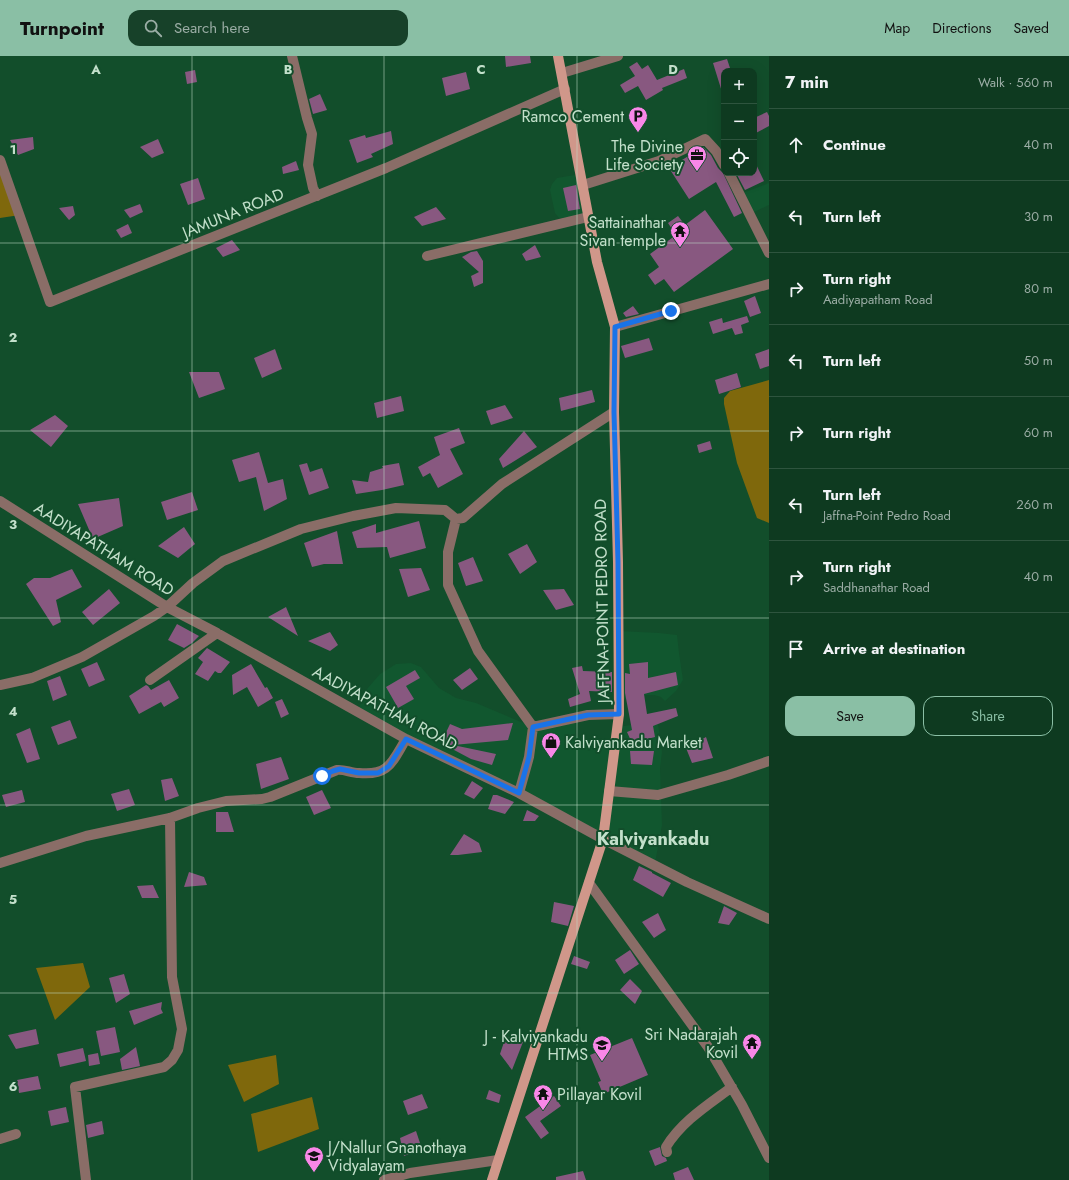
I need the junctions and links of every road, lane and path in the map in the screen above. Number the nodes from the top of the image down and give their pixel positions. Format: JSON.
{"nodes":[{"id":1,"x":292,"y":56,"type":"edge"},
{"id":2,"x":558,"y":56,"type":"edge"},
{"id":3,"x":618,"y":56,"type":"edge"},
{"id":4,"x":562,"y":73,"type":"junction"},
{"id":5,"x":564,"y":89,"type":"junction"},
{"id":6,"x":0,"y":160,"type":"edge"},
{"id":7,"x":721,"y":160,"type":"edge"},
{"id":8,"x":730,"y":176,"type":"edge"},
{"id":9,"x":582,"y":185,"type":"junction"},
{"id":10,"x":317,"y":196,"type":"junction"},
{"id":11,"x":588,"y":217,"type":"junction"},
{"id":12,"x":769,"y":253,"type":"edge"},
{"id":13,"x":427,"y":256,"type":"dead end"},
{"id":14,"x":769,"y":284,"type":"edge"},
{"id":15,"x":615,"y":327,"type":"junction"},
{"id":16,"x":614,"y":412,"type":"junction"},
{"id":17,"x":0,"y":500,"type":"edge"},
{"id":18,"x":456,"y":520,"type":"junction"},
{"id":19,"x":167,"y":607,"type":"junction"},
{"id":20,"x":217,"y":634,"type":"junction"},
{"id":21,"x":150,"y":680,"type":"dead end"},
{"id":22,"x":0,"y":686,"type":"edge"},
{"id":23,"x":619,"y":714,"type":"junction"},
{"id":24,"x":533,"y":727,"type":"junction"},
{"id":25,"x":406,"y":739,"type":"junction"},
{"id":26,"x":769,"y":761,"type":"edge"},
{"id":27,"x":608,"y":791,"type":"junction"},
{"id":28,"x":519,"y":793,"type":"junction"},
{"id":29,"x":170,"y":818,"type":"junction"},
{"id":30,"x":603,"y":840,"type":"junction"},
{"id":31,"x":0,"y":863,"type":"edge"},
{"id":32,"x":589,"y":883,"type":"junction"},
{"id":33,"x":769,"y":919,"type":"edge"},
{"id":34,"x":732,"y":1087,"type":"junction"},
{"id":35,"x":16,"y":1134,"type":"dead end"},
{"id":36,"x":0,"y":1139,"type":"edge"},
{"id":37,"x":667,"y":1152,"type":"dead end"},
{"id":38,"x":769,"y":1158,"type":"edge"},
{"id":39,"x":498,"y":1160,"type":"junction"},
{"id":40,"x":86,"y":1180,"type":"edge"},
{"id":41,"x":384,"y":1180,"type":"edge"},
{"id":42,"x":492,"y":1180,"type":"edge"}],
"edges":[{"from":1,"to":10,"type":"street"},
{"from":2,"to":4,"type":"main road","name":"JAFFNA-POINT PEDRO ROAD"},
{"from":3,"to":4,"type":"street"},
{"from":4,"to":5,"type":"main road","name":"JAFFNA-POINT PEDRO ROAD"},
{"from":5,"to":9,"type":"main road","name":"JAFFNA-POINT PEDRO ROAD"},
{"from":5,"to":10,"type":"street","name":"JAMUNA ROAD"},
{"from":6,"to":10,"type":"street","name":"JAMUNA ROAD"},
{"from":7,"to":9,"type":"street"},
{"from":8,"to":12,"type":"street"},
{"from":9,"to":11,"type":"main road","name":"JAFFNA-POINT PEDRO ROAD"},
{"from":11,"to":13,"type":"street"},
{"from":11,"to":15,"type":"main road","name":"JAFFNA-POINT PEDRO ROAD"},
{"from":14,"to":15,"type":"street"},
{"from":15,"to":16,"type":"main road","name":"JAFFNA-POINT PEDRO ROAD"},
{"from":16,"to":18,"type":"street"},
{"from":16,"to":23,"type":"main road","name":"JAFFNA-POINT PEDRO ROAD"},
{"from":17,"to":19,"type":"street","name":"AADIYAPATHAM ROAD"},
{"from":18,"to":19,"type":"street"},
{"from":18,"to":24,"type":"street"},
{"from":19,"to":20,"type":"street","name":"AADIYAPATHAM ROAD"},
{"from":19,"to":22,"type":"street"},
{"from":20,"to":21,"type":"street"},
{"from":20,"to":25,"type":"street","name":"AADIYAPATHAM ROAD"},
{"from":23,"to":24,"type":"street"},
{"from":23,"to":27,"type":"main road","name":"JAFFNA-POINT PEDRO ROAD"},
{"from":24,"to":28,"type":"street"},
{"from":25,"to":28,"type":"street","name":"AADIYAPATHAM ROAD"},
{"from":25,"to":29,"type":"street"},
{"from":26,"to":27,"type":"street"},
{"from":27,"to":30,"type":"main road","name":"JAFFNA-POINT PEDRO ROAD"},
{"from":28,"to":30,"type":"street","name":"AADIYAPATHAM ROAD"},
{"from":29,"to":31,"type":"street"},
{"from":29,"to":40,"type":"street"},
{"from":30,"to":32,"type":"main road","name":"JAFFNA-POINT PEDRO ROAD"},
{"from":30,"to":33,"type":"street","name":"AADIYAPATHAM ROAD"},
{"from":32,"to":34,"type":"street"},
{"from":32,"to":39,"type":"main road","name":"JAFFNA-POINT PEDRO ROAD"},
{"from":34,"to":37,"type":"street"},
{"from":34,"to":38,"type":"street"},
{"from":35,"to":36,"type":"street"},
{"from":39,"to":41,"type":"street"},
{"from":39,"to":42,"type":"main road","name":"JAFFNA-POINT PEDRO ROAD"}]}
